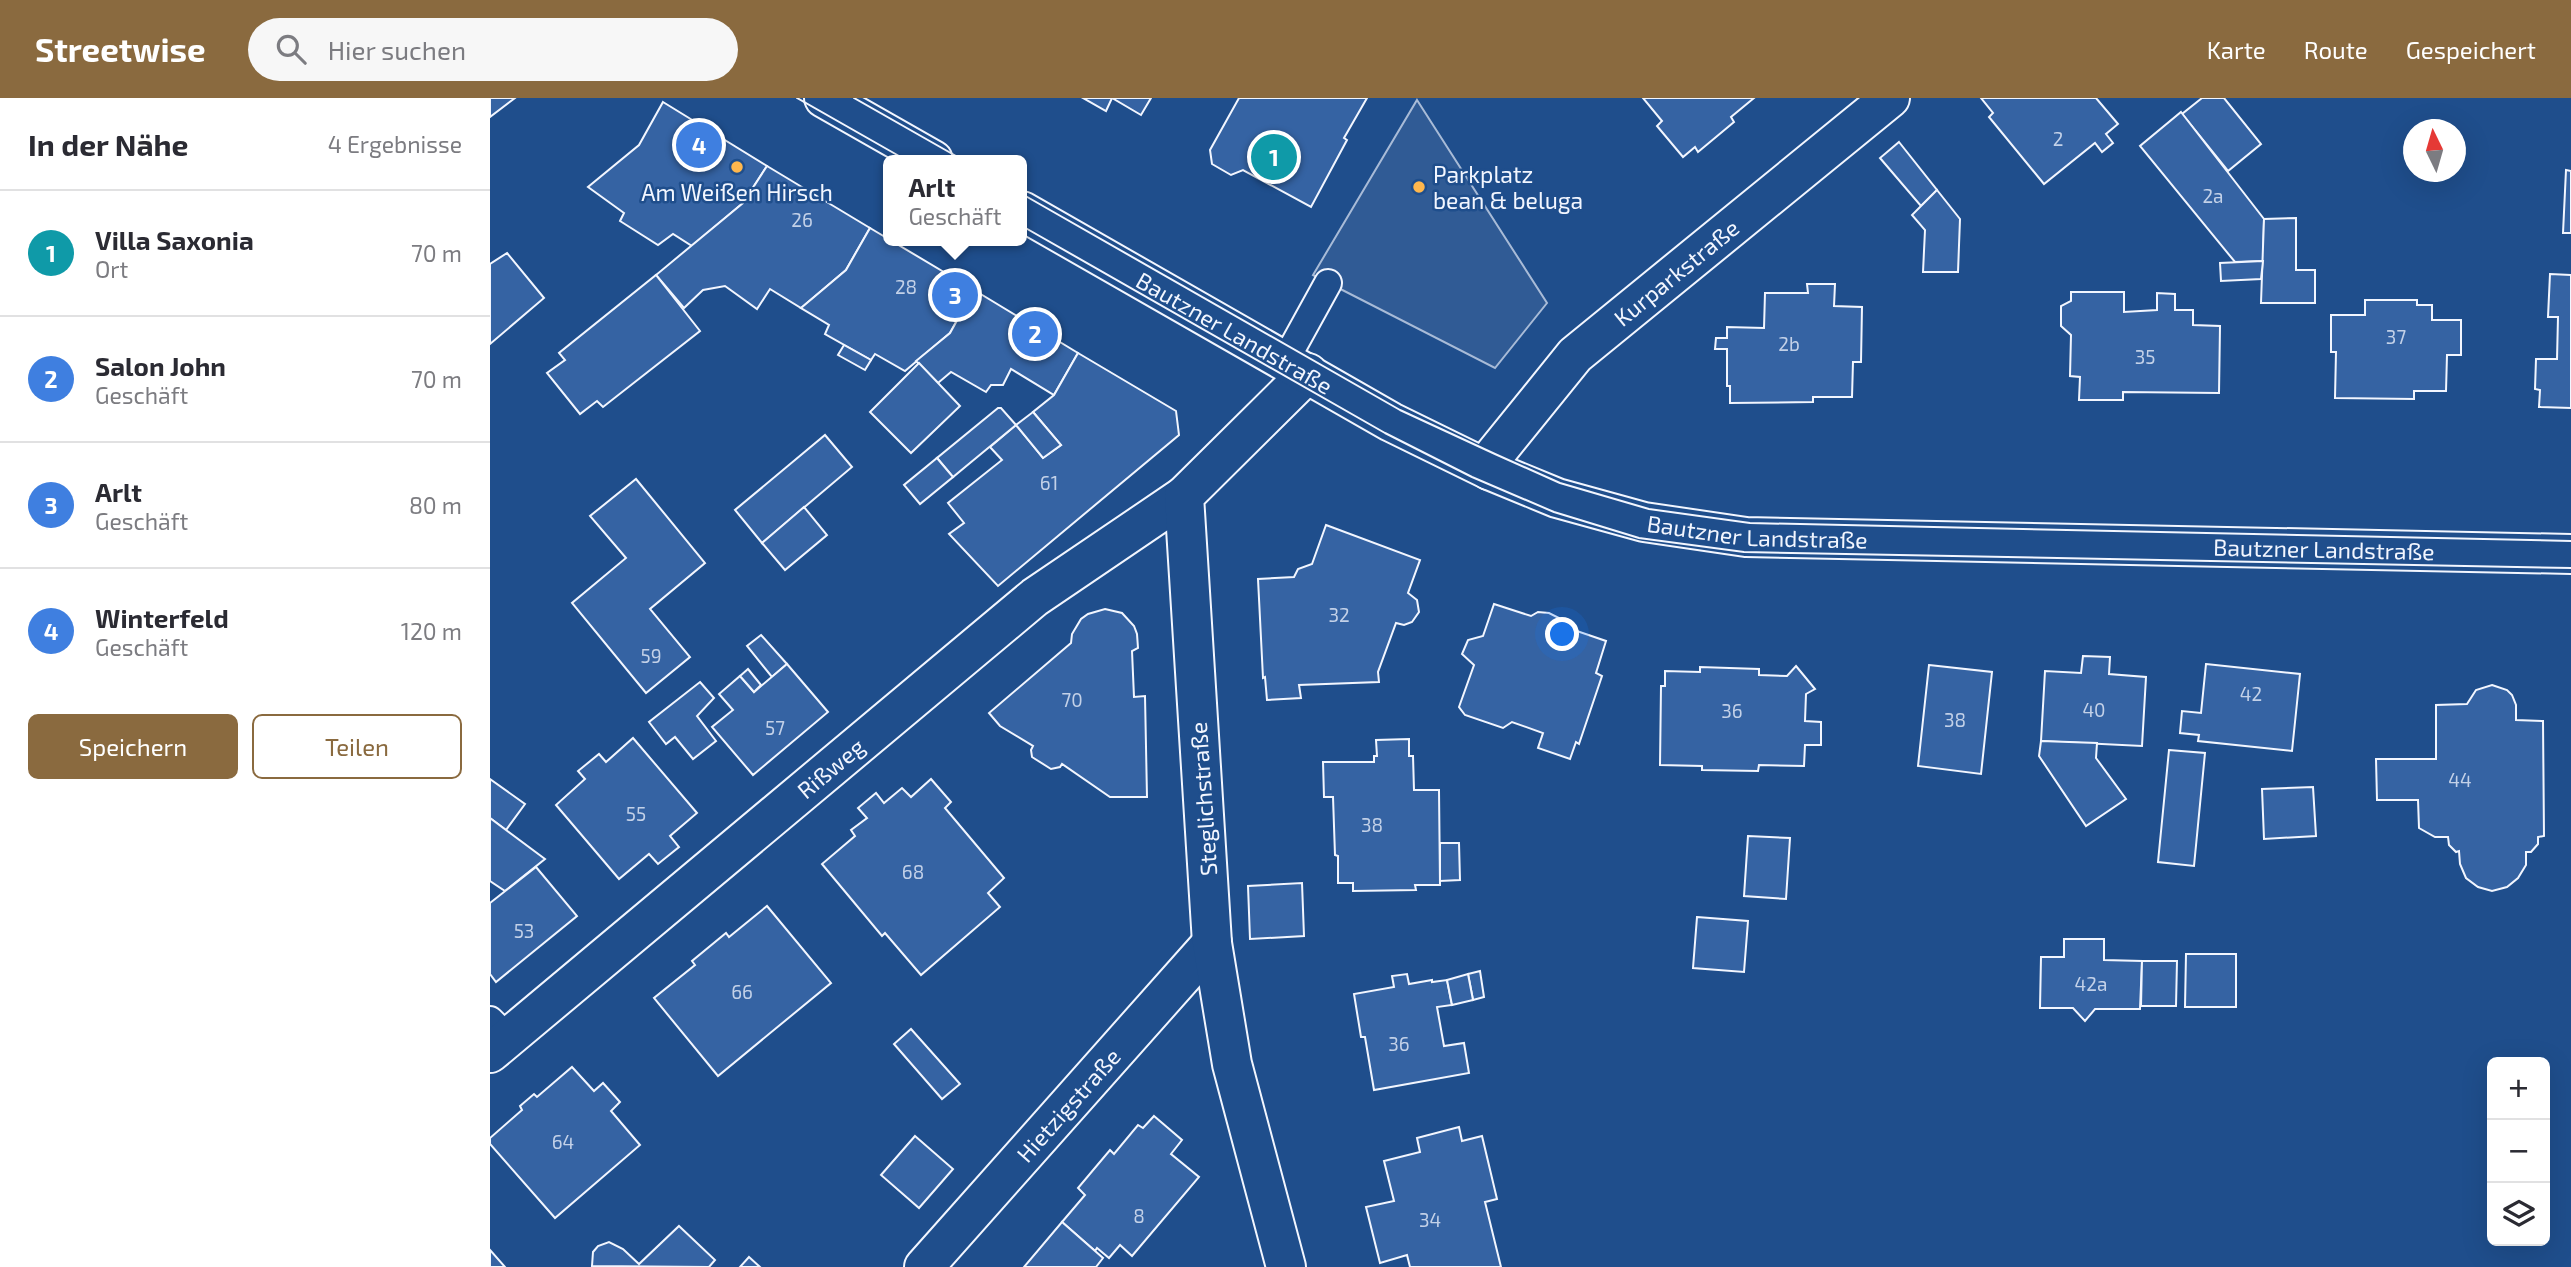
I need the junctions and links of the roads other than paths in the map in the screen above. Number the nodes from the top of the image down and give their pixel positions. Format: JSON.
{"nodes":[{"id":1,"x":824,"y":98,"type":"edge"},
{"id":2,"x":1889,"y":98,"type":"edge"},
{"id":3,"x":924,"y":155,"type":"edge"},
{"id":4,"x":1027,"y":214,"type":"edge"},
{"id":5,"x":1328,"y":284,"type":"dead end"},
{"id":6,"x":1296,"y":367,"type":"junction"},
{"id":7,"x":1489,"y":470,"type":"junction"},
{"id":8,"x":1184,"y":496,"type":"junction"},
{"id":9,"x":2571,"y":554,"type":"edge"},
{"id":10,"x":1212,"y":943,"type":"junction"},
{"id":11,"x":496,"y":1037,"type":"edge"},
{"id":12,"x":924,"y":1267,"type":"edge"},
{"id":13,"x":1286,"y":1267,"type":"edge"}],
"edges":[{"from":1,"to":3,"type":"street"},
{"from":2,"to":7,"type":"street","name":"Kurparkstraße"},
{"from":4,"to":6,"type":"street","name":"Bautzner Landstraße"},
{"from":5,"to":6,"type":"lane"},
{"from":6,"to":7,"type":"street","name":"Bautzner Landstraße"},
{"from":6,"to":8,"type":"street"},
{"from":7,"to":9,"type":"street","name":"Bautzner Landstraße"},
{"from":8,"to":10,"type":"street","name":"Steglichstraße"},
{"from":8,"to":11,"type":"street","name":"Rißweg"},
{"from":10,"to":12,"type":"street","name":"Hietzigstraße"},
{"from":10,"to":13,"type":"street","name":"Steglichstraße"}]}
